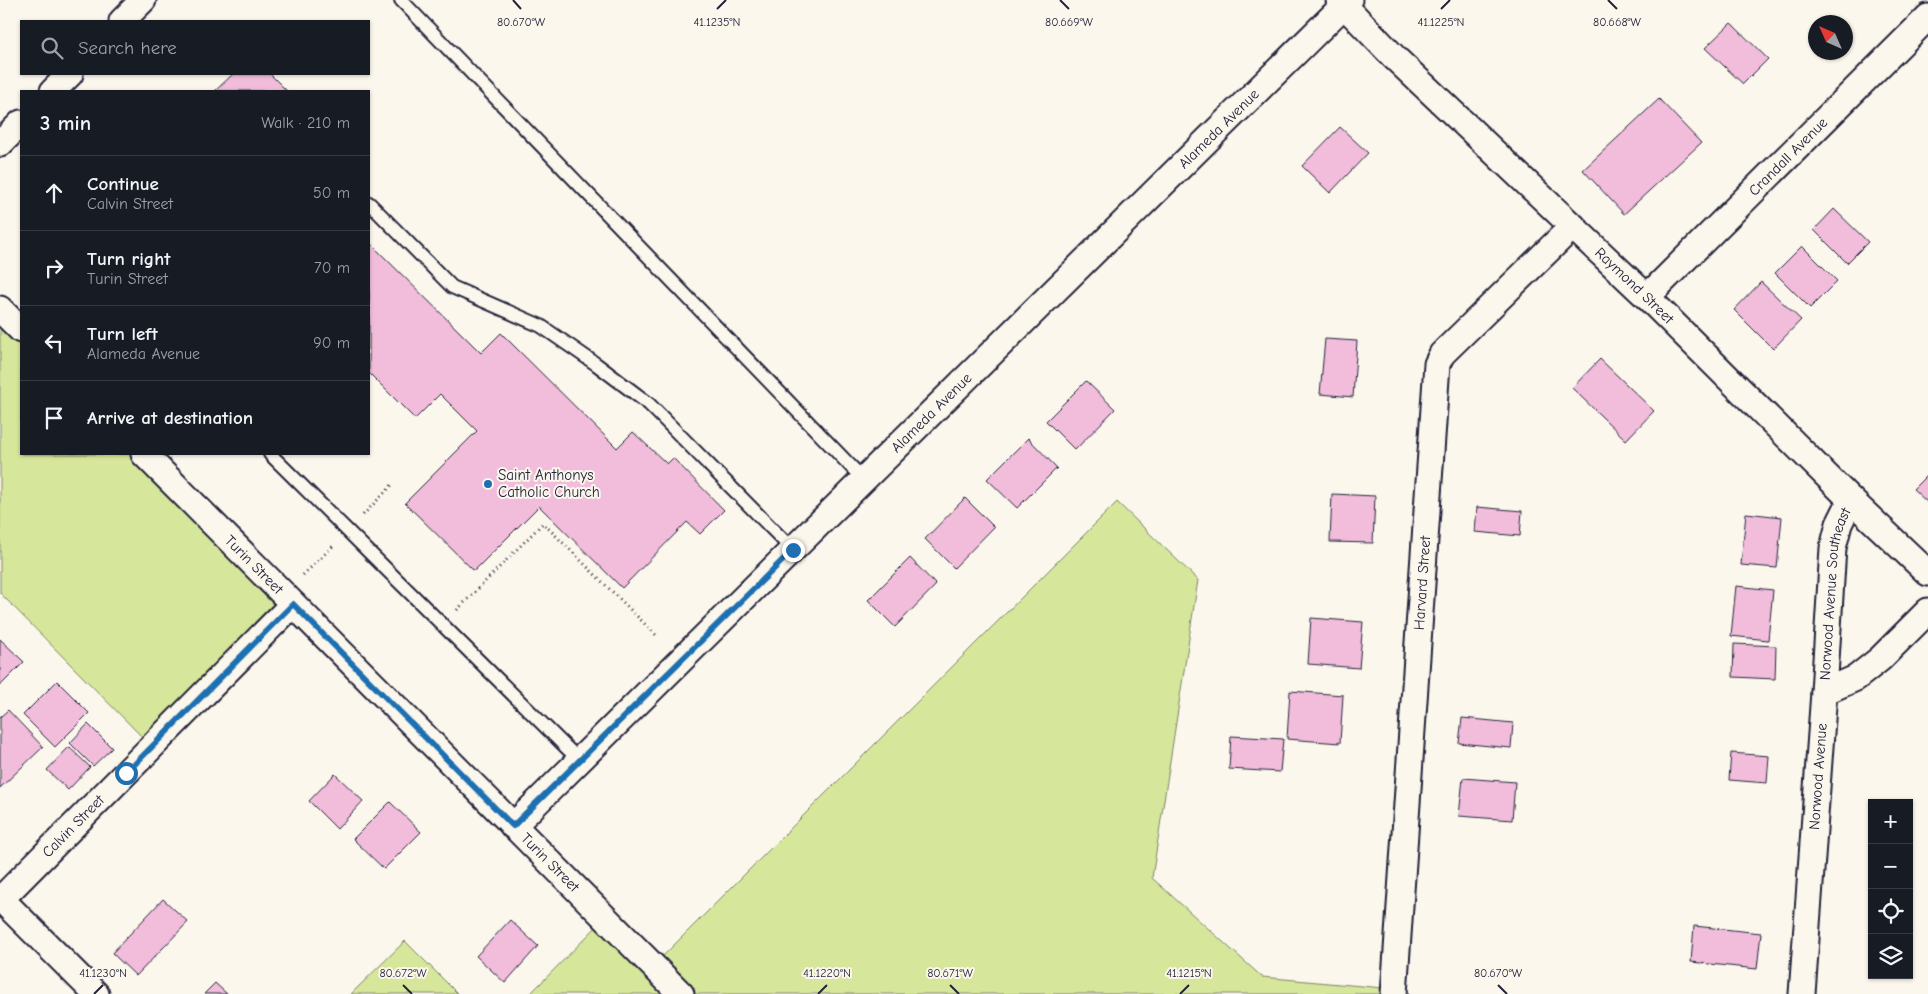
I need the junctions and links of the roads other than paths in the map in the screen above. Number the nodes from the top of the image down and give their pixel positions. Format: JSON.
{"nodes":[{"id":1,"x":143,"y":0,"type":"edge"},
{"id":2,"x":401,"y":0,"type":"edge"},
{"id":3,"x":1344,"y":2,"type":"edge"},
{"id":4,"x":1928,"y":17,"type":"edge"},
{"id":5,"x":123,"y":20,"type":"edge"},
{"id":6,"x":69,"y":75,"type":"edge"},
{"id":7,"x":53,"y":90,"type":"edge"},
{"id":8,"x":20,"y":124,"type":"edge"},
{"id":9,"x":0,"y":144,"type":"edge"},
{"id":10,"x":370,"y":204,"type":"edge"},
{"id":11,"x":1573,"y":226,"type":"junction"},
{"id":12,"x":1647,"y":297,"type":"junction"},
{"id":13,"x":0,"y":309,"type":"edge"},
{"id":14,"x":20,"y":329,"type":"edge"},
{"id":15,"x":145,"y":455,"type":"edge"},
{"id":16,"x":271,"y":455,"type":"edge"},
{"id":17,"x":864,"y":480,"type":"junction"},
{"id":18,"x":1851,"y":500,"type":"junction"},
{"id":19,"x":793,"y":550,"type":"junction"},
{"id":20,"x":1928,"y":573,"type":"edge"},
{"id":21,"x":293,"y":604,"type":"junction"},
{"id":22,"x":1928,"y":611,"type":"edge"},
{"id":23,"x":1824,"y":692,"type":"junction"},
{"id":24,"x":580,"y":761,"type":"junction"},
{"id":25,"x":513,"y":826,"type":"junction"},
{"id":26,"x":0,"y":899,"type":"edge"},
{"id":27,"x":96,"y":994,"type":"edge"},
{"id":28,"x":681,"y":994,"type":"edge"},
{"id":29,"x":1394,"y":994,"type":"edge"},
{"id":30,"x":1802,"y":994,"type":"edge"}],
"edges":[{"from":1,"to":5,"type":"street"},
{"from":2,"to":17,"type":"lane"},
{"from":3,"to":11,"type":"street","name":"Raymond Street"},
{"from":3,"to":17,"type":"street","name":"Alameda Avenue"},
{"from":4,"to":12,"type":"street","name":"Crandall Avenue"},
{"from":6,"to":7,"type":"street"},
{"from":8,"to":9,"type":"street"},
{"from":10,"to":19,"type":"lane"},
{"from":11,"to":12,"type":"street","name":"Raymond Street"},
{"from":11,"to":29,"type":"street","name":"Harvard Street"},
{"from":12,"to":18,"type":"street","name":"Raymond Street"},
{"from":13,"to":14,"type":"street"},
{"from":15,"to":21,"type":"street","name":"Turin Street"},
{"from":16,"to":24,"type":"lane"},
{"from":17,"to":19,"type":"street","name":"Alameda Avenue"},
{"from":18,"to":20,"type":"street","name":"Raymond Street"},
{"from":18,"to":23,"type":"street","name":"Norwood Avenue Southeast"},
{"from":19,"to":24,"type":"street","name":"Alameda Avenue"},
{"from":21,"to":25,"type":"street","name":"Turin Street"},
{"from":21,"to":26,"type":"street","name":"Calvin Street"},
{"from":22,"to":23,"type":"street"},
{"from":23,"to":30,"type":"street","name":"Norwood Avenue"},
{"from":24,"to":25,"type":"street","name":"Alameda Avenue"},
{"from":25,"to":28,"type":"street","name":"Turin Street"},
{"from":26,"to":27,"type":"street"}]}
